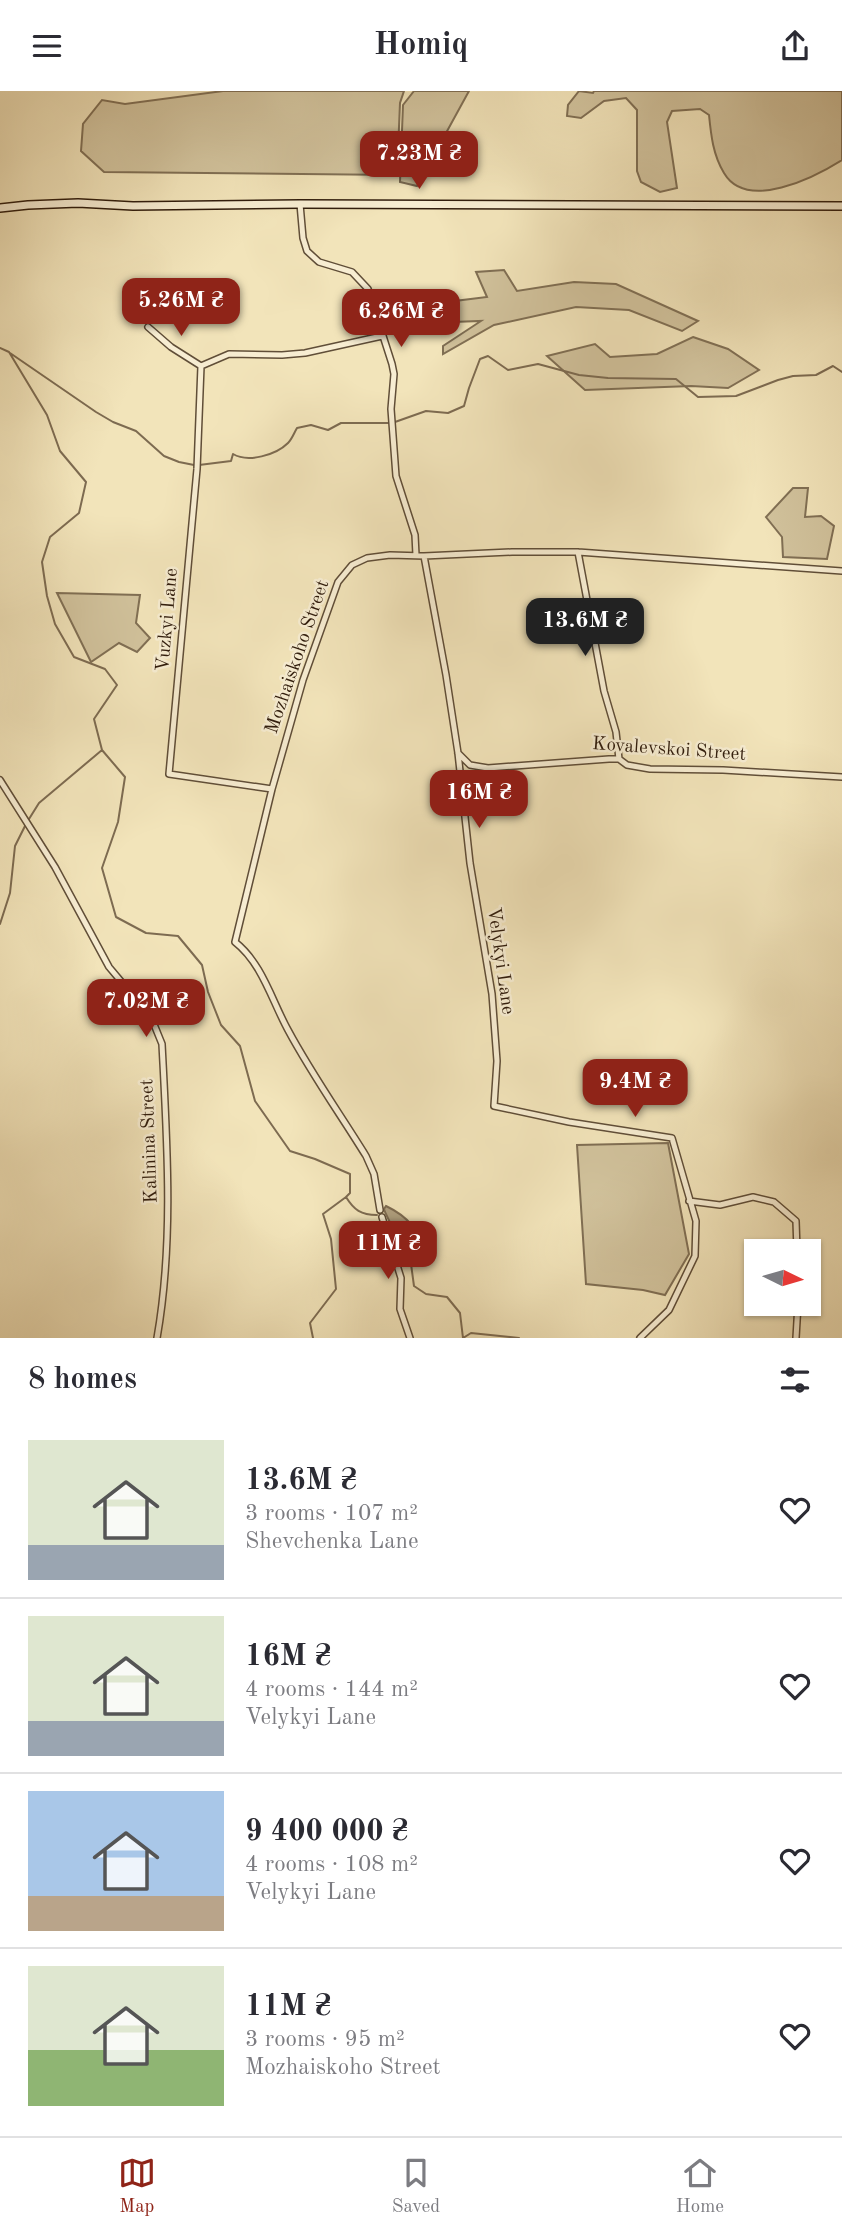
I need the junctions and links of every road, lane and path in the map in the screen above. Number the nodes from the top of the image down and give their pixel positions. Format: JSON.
{"nodes":[{"id":1,"x":300,"y":204,"type":"junction"},
{"id":2,"x":842,"y":206,"type":"edge"},
{"id":3,"x":0,"y":208,"type":"edge"},
{"id":4,"x":148,"y":327,"type":"dead end"},
{"id":5,"x":382,"y":336,"type":"junction"},
{"id":6,"x":201,"y":366,"type":"junction"},
{"id":7,"x":578,"y":552,"type":"junction"},
{"id":8,"x":416,"y":555,"type":"junction"},
{"id":9,"x":424,"y":557,"type":"junction"},
{"id":10,"x":842,"y":571,"type":"edge"},
{"id":11,"x":458,"y":753,"type":"junction"},
{"id":12,"x":619,"y":759,"type":"junction"},
{"id":13,"x":842,"y":777,"type":"edge"},
{"id":14,"x":0,"y":779,"type":"edge"},
{"id":15,"x":272,"y":789,"type":"junction"},
{"id":16,"x":689,"y":1201,"type":"junction"},
{"id":17,"x":380,"y":1210,"type":"dead end"},
{"id":18,"x":382,"y":1217,"type":"dead end"},
{"id":19,"x":797,"y":1239,"type":"edge"},
{"id":20,"x":797,"y":1316,"type":"edge"},
{"id":21,"x":157,"y":1338,"type":"edge"},
{"id":22,"x":410,"y":1338,"type":"edge"},
{"id":23,"x":640,"y":1338,"type":"edge"},
{"id":24,"x":796,"y":1338,"type":"edge"}],
"edges":[{"from":1,"to":2,"type":"main road"},
{"from":1,"to":3,"type":"main road"},
{"from":1,"to":5,"type":"street"},
{"from":4,"to":6,"type":"street"},
{"from":5,"to":6,"type":"street"},
{"from":5,"to":8,"type":"street"},
{"from":6,"to":15,"type":"street","name":"Vuzkyi Lane"},
{"from":7,"to":9,"type":"street","name":"Mozhaiskoho Street"},
{"from":7,"to":10,"type":"street","name":"Mozhaiskoho Street"},
{"from":7,"to":12,"type":"street"},
{"from":8,"to":9,"type":"street","name":"Mozhaiskoho Street"},
{"from":8,"to":15,"type":"street","name":"Mozhaiskoho Street"},
{"from":9,"to":11,"type":"street","name":"Velykyi Lane"},
{"from":11,"to":12,"type":"street","name":"Kovalevskoi Street"},
{"from":11,"to":16,"type":"street","name":"Velykyi Lane"},
{"from":12,"to":13,"type":"street","name":"Kovalevskoi Street"},
{"from":14,"to":21,"type":"street","name":"Kalinina Street"},
{"from":15,"to":17,"type":"street","name":"Mozhaiskoho Street"},
{"from":16,"to":19,"type":"street"},
{"from":16,"to":23,"type":"street","name":"Velykyi Lane"},
{"from":18,"to":22,"type":"street"},
{"from":20,"to":24,"type":"street"}]}
